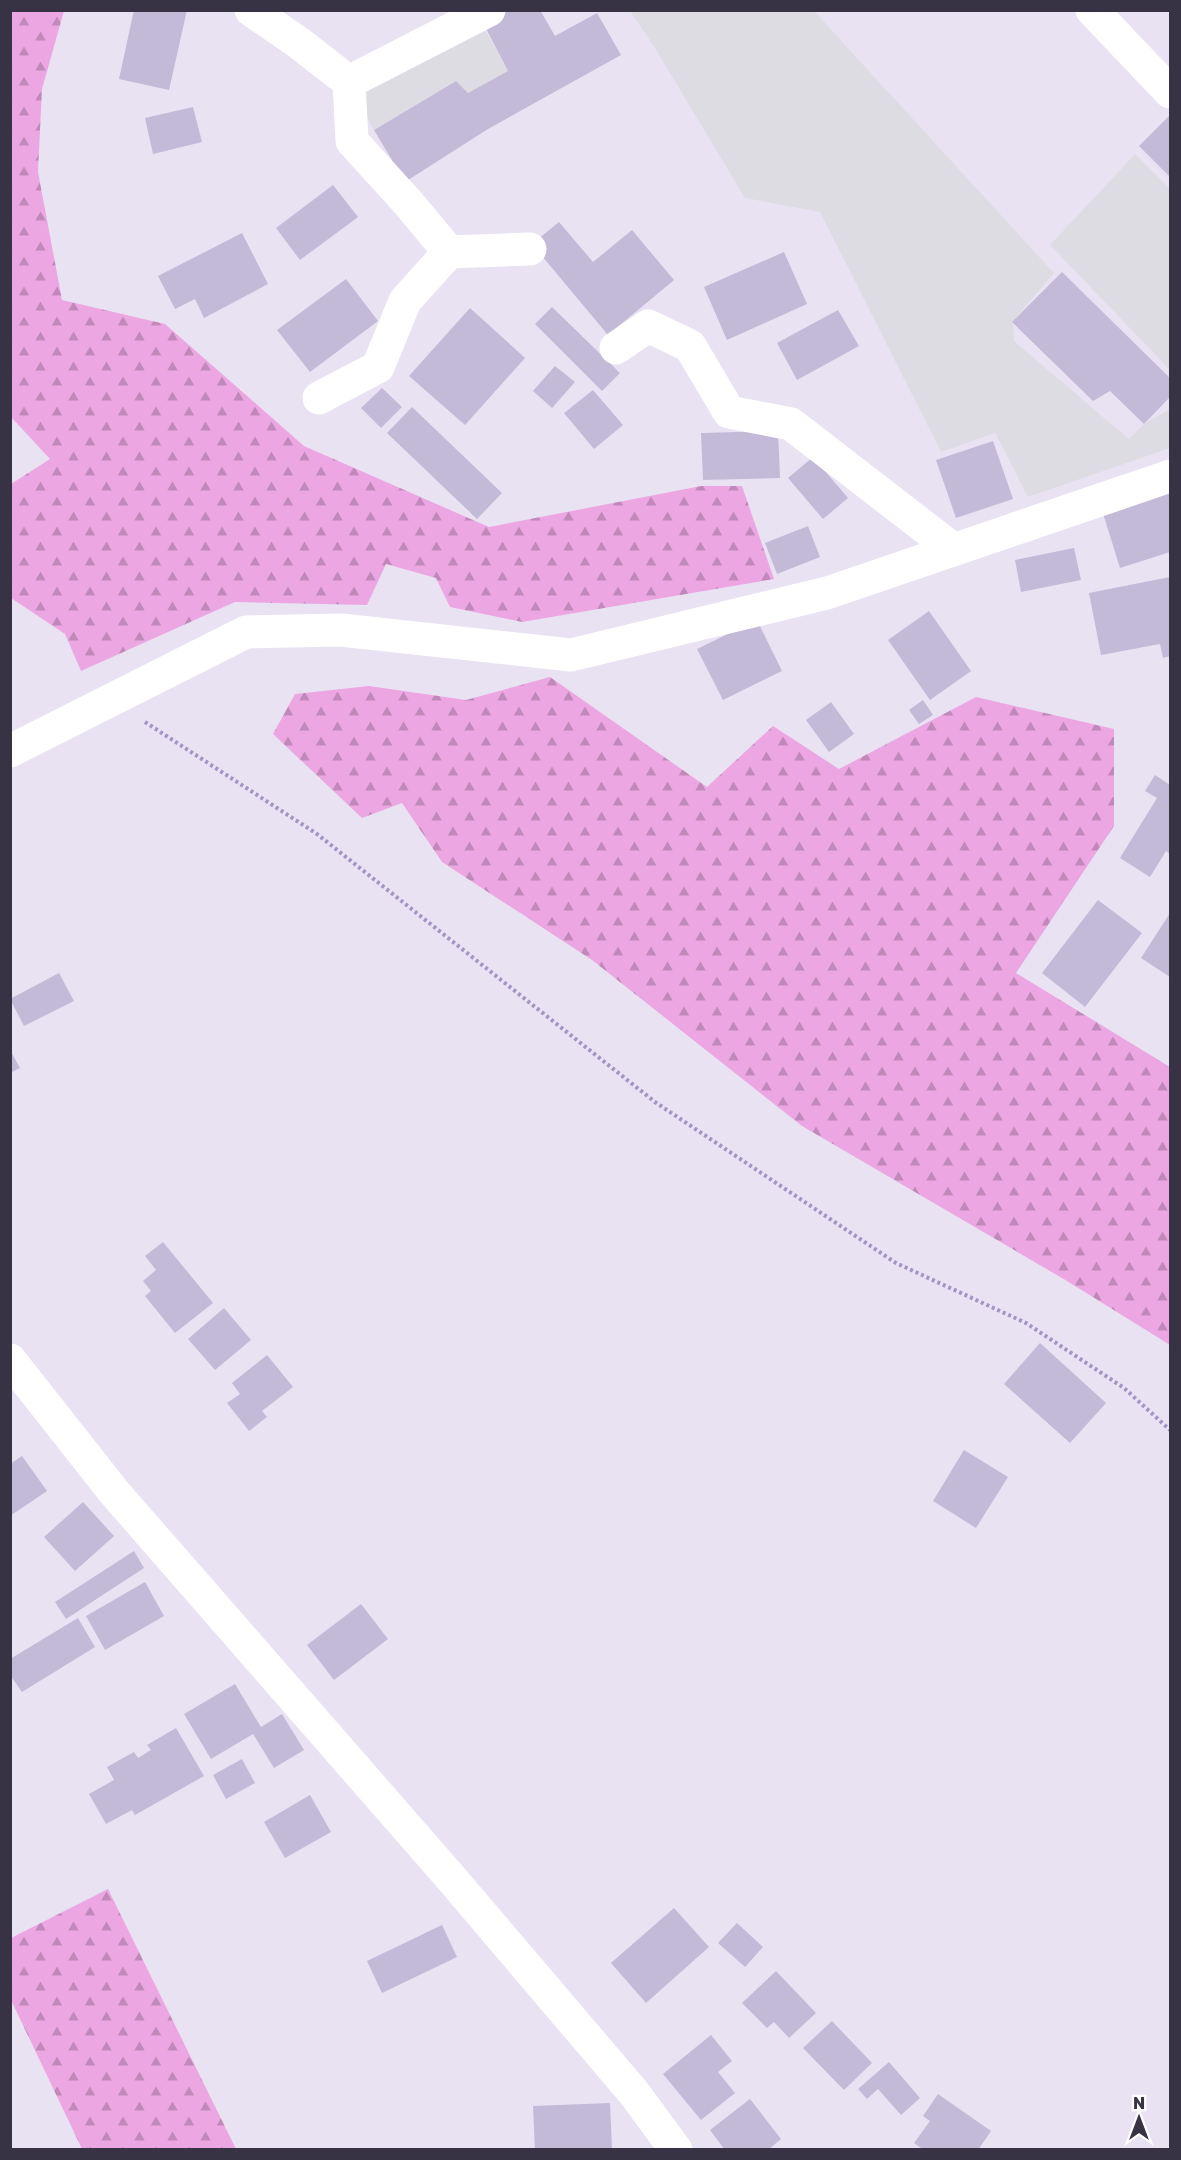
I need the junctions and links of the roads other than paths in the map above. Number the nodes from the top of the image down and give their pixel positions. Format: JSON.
{"nodes":[{"id":1,"x":251,"y":10,"type":"edge"},
{"id":2,"x":489,"y":10,"type":"edge"},
{"id":3,"x":1092,"y":10,"type":"edge"},
{"id":4,"x":350,"y":82,"type":"junction"},
{"id":5,"x":1170,"y":92,"type":"edge"},
{"id":6,"x":530,"y":249,"type":"dead end"},
{"id":7,"x":449,"y":252,"type":"junction"},
{"id":8,"x":616,"y":348,"type":"dead end"},
{"id":9,"x":319,"y":398,"type":"dead end"},
{"id":10,"x":1170,"y":476,"type":"edge"},
{"id":11,"x":954,"y":550,"type":"junction"},
{"id":12,"x":10,"y":751,"type":"edge"},
{"id":13,"x":10,"y":1360,"type":"edge"},
{"id":14,"x":676,"y":2150,"type":"edge"}],
"edges":[{"from":1,"to":4,"type":"street"},
{"from":2,"to":4,"type":"street"},
{"from":3,"to":5,"type":"street"},
{"from":4,"to":7,"type":"street"},
{"from":6,"to":7,"type":"street"},
{"from":7,"to":9,"type":"street"},
{"from":8,"to":11,"type":"street"},
{"from":10,"to":11,"type":"street"},
{"from":11,"to":12,"type":"street"},
{"from":13,"to":14,"type":"street"}]}
